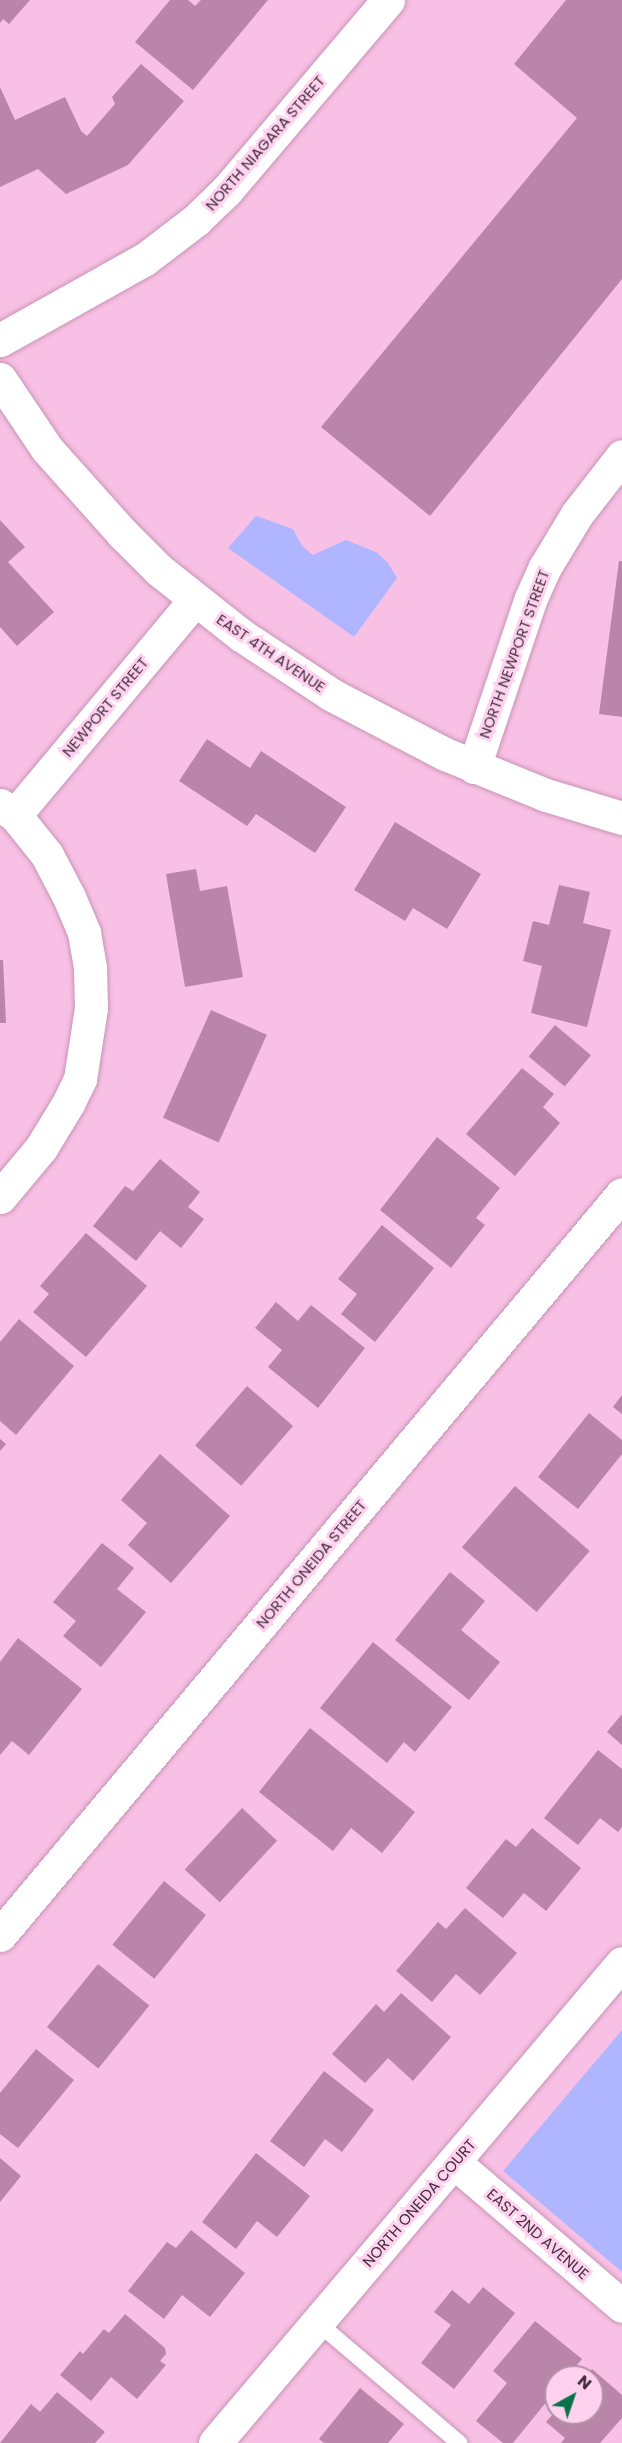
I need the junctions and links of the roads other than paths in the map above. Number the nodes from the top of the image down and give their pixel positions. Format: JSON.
{"nodes":[{"id":1,"x":388,"y":0,"type":"edge"},
{"id":2,"x":0,"y":340,"type":"edge"},
{"id":3,"x":0,"y":379,"type":"edge"},
{"id":4,"x":622,"y":456,"type":"edge"},
{"id":5,"x":195,"y":600,"type":"junction"},
{"id":6,"x":474,"y":767,"type":"junction"},
{"id":7,"x":7,"y":810,"type":"edge"},
{"id":8,"x":622,"y":818,"type":"edge"},
{"id":9,"x":622,"y":1194,"type":"edge"},
{"id":10,"x":0,"y":1197,"type":"edge"},
{"id":11,"x":0,"y":1935,"type":"edge"},
{"id":12,"x":622,"y":1964,"type":"edge"},
{"id":13,"x":454,"y":2162,"type":"junction"},
{"id":14,"x":622,"y":2306,"type":"edge"},
{"id":15,"x":317,"y":2322,"type":"junction"},
{"id":16,"x":215,"y":2443,"type":"edge"},
{"id":17,"x":459,"y":2443,"type":"edge"}],
"edges":[{"from":1,"to":2,"type":"street","name":"NORTH NIAGARA STREET"},
{"from":3,"to":5,"type":"street","name":"EAST 4TH AVENUE"},
{"from":4,"to":6,"type":"street","name":"NORTH NEWPORT STREET"},
{"from":5,"to":6,"type":"street","name":"EAST 4TH AVENUE"},
{"from":5,"to":7,"type":"street","name":"NEWPORT STREET"},
{"from":6,"to":8,"type":"street","name":"EAST 4TH AVENUE"},
{"from":7,"to":10,"type":"street"},
{"from":9,"to":11,"type":"street","name":"NORTH ONEIDA STREET"},
{"from":12,"to":13,"type":"street","name":"NORTH ONEIDA COURT"},
{"from":13,"to":14,"type":"street","name":"EAST 2ND AVENUE"},
{"from":13,"to":15,"type":"street","name":"NORTH ONEIDA COURT"},
{"from":15,"to":16,"type":"street","name":"NORTH ONEIDA COURT"},
{"from":15,"to":17,"type":"lane"}]}
